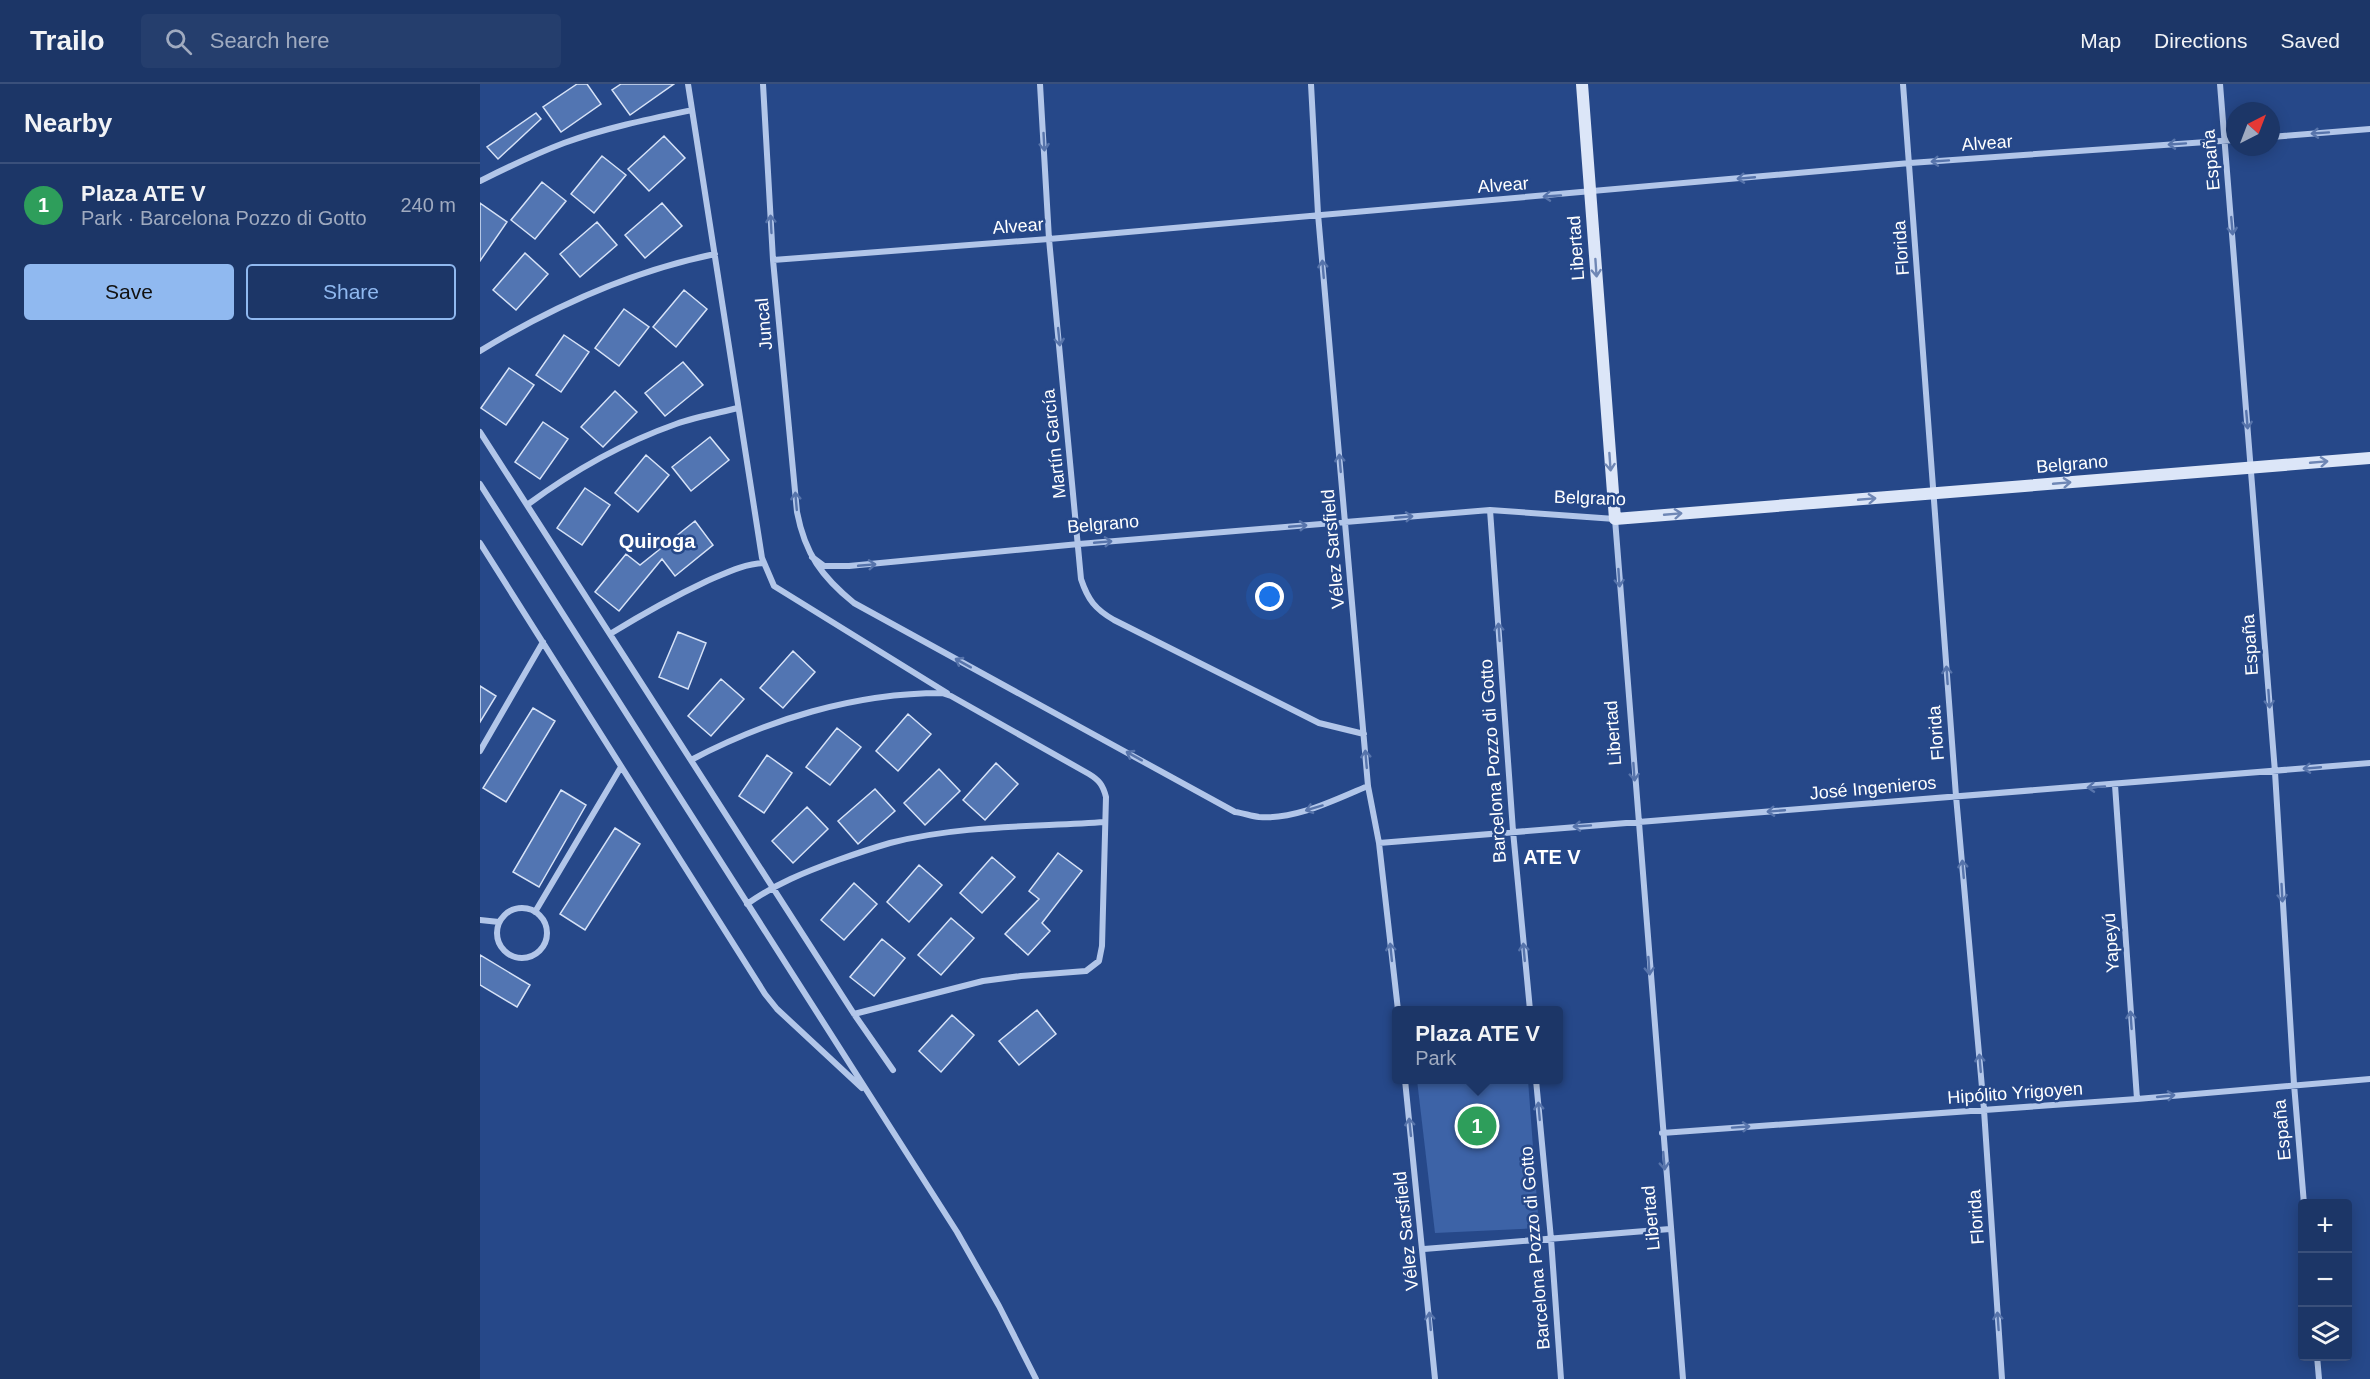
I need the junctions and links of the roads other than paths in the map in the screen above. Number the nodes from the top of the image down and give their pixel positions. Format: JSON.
{"nodes":[{"id":1,"x":688,"y":84,"type":"edge"},
{"id":2,"x":763,"y":84,"type":"edge"},
{"id":3,"x":1040,"y":84,"type":"edge"},
{"id":4,"x":1311,"y":84,"type":"edge"},
{"id":5,"x":1582,"y":84,"type":"edge"},
{"id":6,"x":1903,"y":84,"type":"edge"},
{"id":7,"x":2220,"y":84,"type":"edge"},
{"id":8,"x":693,"y":110,"type":"junction"},
{"id":9,"x":2370,"y":129,"type":"edge"},
{"id":10,"x":2280,"y":136,"type":"edge"},
{"id":11,"x":2225,"y":140,"type":"junction"},
{"id":12,"x":1910,"y":163,"type":"junction"},
{"id":13,"x":480,"y":181,"type":"edge"},
{"id":14,"x":1590,"y":193,"type":"junction"},
{"id":15,"x":1318,"y":214,"type":"junction"},
{"id":16,"x":1049,"y":239,"type":"junction"},
{"id":17,"x":715,"y":254,"type":"junction"},
{"id":18,"x":773,"y":260,"type":"junction"},
{"id":19,"x":480,"y":351,"type":"edge"},
{"id":20,"x":738,"y":408,"type":"junction"},
{"id":21,"x":480,"y":432,"type":"edge"},
{"id":22,"x":2370,"y":458,"type":"edge"},
{"id":23,"x":2251,"y":467,"type":"junction"},
{"id":24,"x":480,"y":484,"type":"edge"},
{"id":25,"x":1933,"y":493,"type":"junction"},
{"id":26,"x":527,"y":505,"type":"junction"},
{"id":27,"x":1490,"y":510,"type":"junction"},
{"id":28,"x":1615,"y":519,"type":"junction"},
{"id":29,"x":1346,"y":522,"type":"junction"},
{"id":30,"x":480,"y":543,"type":"edge"},
{"id":31,"x":1079,"y":544,"type":"junction"},
{"id":32,"x":812,"y":557,"type":"junction"},
{"id":33,"x":764,"y":563,"type":"junction"},
{"id":34,"x":610,"y":634,"type":"junction"},
{"id":35,"x":543,"y":642,"type":"junction"},
{"id":36,"x":951,"y":696,"type":"junction"},
{"id":37,"x":1364,"y":734,"type":"junction"},
{"id":38,"x":480,"y":751,"type":"edge"},
{"id":39,"x":691,"y":760,"type":"junction"},
{"id":40,"x":2370,"y":763,"type":"edge"},
{"id":41,"x":621,"y":767,"type":"junction"},
{"id":42,"x":2275,"y":772,"type":"junction"},
{"id":43,"x":2115,"y":785,"type":"junction"},
{"id":44,"x":1368,"y":786,"type":"junction"},
{"id":45,"x":1956,"y":796,"type":"junction"},
{"id":46,"x":1105,"y":822,"type":"junction"},
{"id":47,"x":1638,"y":822,"type":"junction"},
{"id":48,"x":1513,"y":831,"type":"junction"},
{"id":49,"x":1379,"y":843,"type":"junction"},
{"id":50,"x":771,"y":887,"type":"junction"},
{"id":51,"x":747,"y":904,"type":"junction"},
{"id":52,"x":535,"y":912,"type":"junction"},
{"id":53,"x":480,"y":920,"type":"edge"},
{"id":54,"x":499,"y":922,"type":"junction"},
{"id":55,"x":1397,"y":1006,"type":"edge"},
{"id":56,"x":1530,"y":1006,"type":"edge"},
{"id":57,"x":854,"y":1014,"type":"junction"},
{"id":58,"x":893,"y":1070,"type":"dead end"},
{"id":59,"x":2370,"y":1079,"type":"edge"},
{"id":60,"x":1405,"y":1084,"type":"edge"},
{"id":61,"x":1536,"y":1084,"type":"edge"},
{"id":62,"x":2294,"y":1084,"type":"junction"},
{"id":63,"x":868,"y":1093,"type":"junction"},
{"id":64,"x":2137,"y":1099,"type":"junction"},
{"id":65,"x":1984,"y":1110,"type":"junction"},
{"id":66,"x":1662,"y":1133,"type":"junction"},
{"id":67,"x":2304,"y":1199,"type":"edge"},
{"id":68,"x":1670,"y":1229,"type":"junction"},
{"id":69,"x":1551,"y":1239,"type":"junction"},
{"id":70,"x":1424,"y":1249,"type":"junction"},
{"id":71,"x":2317,"y":1361,"type":"edge"},
{"id":72,"x":1036,"y":1379,"type":"edge"},
{"id":73,"x":1435,"y":1379,"type":"edge"},
{"id":74,"x":1561,"y":1379,"type":"edge"},
{"id":75,"x":1683,"y":1379,"type":"edge"},
{"id":76,"x":2002,"y":1379,"type":"edge"},
{"id":77,"x":2319,"y":1379,"type":"edge"}],
"edges":[{"from":1,"to":8,"type":"street"},
{"from":18,"to":2,"type":"street","name":"Juncal","one_way":true},
{"from":3,"to":16,"type":"street","name":"Martín García","one_way":true},
{"from":4,"to":15,"type":"street","name":"Vélez Sarsfield"},
{"from":5,"to":14,"type":"main road","name":"Libertad"},
{"from":6,"to":12,"type":"street","name":"Florida"},
{"from":7,"to":11,"type":"street","name":"España"},
{"from":8,"to":13,"type":"street"},
{"from":8,"to":17,"type":"street"},
{"from":9,"to":10,"type":"street","one_way":true},
{"from":11,"to":12,"type":"street","name":"Alvear","one_way":true},
{"from":11,"to":23,"type":"street","name":"España","one_way":true},
{"from":12,"to":14,"type":"street","name":"Alvear","one_way":true},
{"from":12,"to":25,"type":"street","name":"Florida"},
{"from":14,"to":15,"type":"street","name":"Alvear","one_way":true},
{"from":14,"to":28,"type":"main road","name":"Libertad","one_way":true},
{"from":15,"to":16,"type":"street","name":"Alvear"},
{"from":29,"to":15,"type":"street","name":"Vélez Sarsfield","one_way":true},
{"from":16,"to":18,"type":"street","name":"Alvear"},
{"from":16,"to":31,"type":"street","name":"Martín García","one_way":true},
{"from":17,"to":19,"type":"street"},
{"from":17,"to":20,"type":"street"},
{"from":32,"to":18,"type":"street","name":"Juncal","one_way":true},
{"from":20,"to":26,"type":"street"},
{"from":20,"to":33,"type":"street"},
{"from":21,"to":26,"type":"street"},
{"from":23,"to":22,"type":"main road","name":"Belgrano","one_way":true},
{"from":25,"to":23,"type":"main road","name":"Belgrano","one_way":true},
{"from":23,"to":42,"type":"street","name":"España","one_way":true},
{"from":24,"to":51,"type":"street"},
{"from":28,"to":25,"type":"main road","name":"Belgrano","one_way":true},
{"from":45,"to":25,"type":"street","name":"Florida","one_way":true},
{"from":26,"to":34,"type":"street"},
{"from":27,"to":28,"type":"street","name":"Belgrano"},
{"from":29,"to":27,"type":"street","name":"Belgrano","one_way":true},
{"from":48,"to":27,"type":"street","name":"Barcelona Pozzo di Gotto","one_way":true},
{"from":28,"to":47,"type":"street","name":"Libertad","one_way":true},
{"from":31,"to":29,"type":"street","name":"Belgrano","one_way":true},
{"from":29,"to":37,"type":"street","name":"Vélez Sarsfield"},
{"from":30,"to":35,"type":"street"},
{"from":32,"to":31,"type":"street","name":"Belgrano","one_way":true},
{"from":31,"to":37,"type":"street","name":"Martín García"},
{"from":44,"to":32,"type":"street","name":"Juncal","one_way":true},
{"from":33,"to":34,"type":"street"},
{"from":33,"to":36,"type":"street"},
{"from":34,"to":39,"type":"street"},
{"from":35,"to":38,"type":"street"},
{"from":35,"to":41,"type":"street"},
{"from":36,"to":39,"type":"street"},
{"from":36,"to":46,"type":"street"},
{"from":44,"to":37,"type":"street","name":"Vélez Sarsfield","one_way":true},
{"from":39,"to":50,"type":"street"},
{"from":40,"to":42,"type":"street","name":"José Ingenieros","one_way":true},
{"from":41,"to":52,"type":"street"},
{"from":41,"to":63,"type":"street"},
{"from":42,"to":43,"type":"street","name":"José Ingenieros"},
{"from":42,"to":62,"type":"street","name":"España","one_way":true},
{"from":43,"to":45,"type":"street","name":"José Ingenieros","one_way":true},
{"from":64,"to":43,"type":"street","name":"Yapeyú","one_way":true},
{"from":44,"to":49,"type":"street","name":"Vélez Sarsfield"},
{"from":45,"to":47,"type":"street","name":"José Ingenieros","one_way":true},
{"from":65,"to":45,"type":"street","name":"Florida","one_way":true},
{"from":46,"to":50,"type":"street"},
{"from":46,"to":57,"type":"street"},
{"from":47,"to":48,"type":"street","name":"José Ingenieros","one_way":true},
{"from":47,"to":66,"type":"street","name":"Libertad","one_way":true},
{"from":48,"to":49,"type":"street","name":"José Ingenieros"},
{"from":56,"to":48,"type":"street","name":"Barcelona Pozzo di Gotto","one_way":true},
{"from":55,"to":49,"type":"street","name":"Vélez Sarsfield","one_way":true},
{"from":50,"to":51,"type":"street"},
{"from":50,"to":57,"type":"street"},
{"from":51,"to":63,"type":"street"},
{"from":52,"to":54,"type":"street"},
{"from":52,"to":54,"type":"street"},
{"from":53,"to":54,"type":"street"},
{"from":57,"to":58,"type":"street"},
{"from":59,"to":62,"type":"street","name":"Hipólito Yrigoyen"},
{"from":70,"to":60,"type":"street","name":"Vélez Sarsfield","one_way":true},
{"from":69,"to":61,"type":"street","name":"Barcelona Pozzo di Gotto","one_way":true},
{"from":64,"to":62,"type":"street","name":"Hipólito Yrigoyen","one_way":true},
{"from":62,"to":67,"type":"street","name":"España"},
{"from":63,"to":72,"type":"street"},
{"from":64,"to":65,"type":"street","name":"Hipólito Yrigoyen"},
{"from":66,"to":65,"type":"street","name":"Hipólito Yrigoyen","one_way":true},
{"from":76,"to":65,"type":"street","name":"Florida","one_way":true},
{"from":66,"to":68,"type":"street","name":"Libertad","one_way":true},
{"from":68,"to":69,"type":"street"},
{"from":68,"to":75,"type":"street","name":"Libertad"},
{"from":69,"to":70,"type":"street"},
{"from":69,"to":74,"type":"street","name":"Barcelona Pozzo di Gotto"},
{"from":73,"to":70,"type":"street","name":"Vélez Sarsfield","one_way":true},
{"from":71,"to":77,"type":"street"}]}
